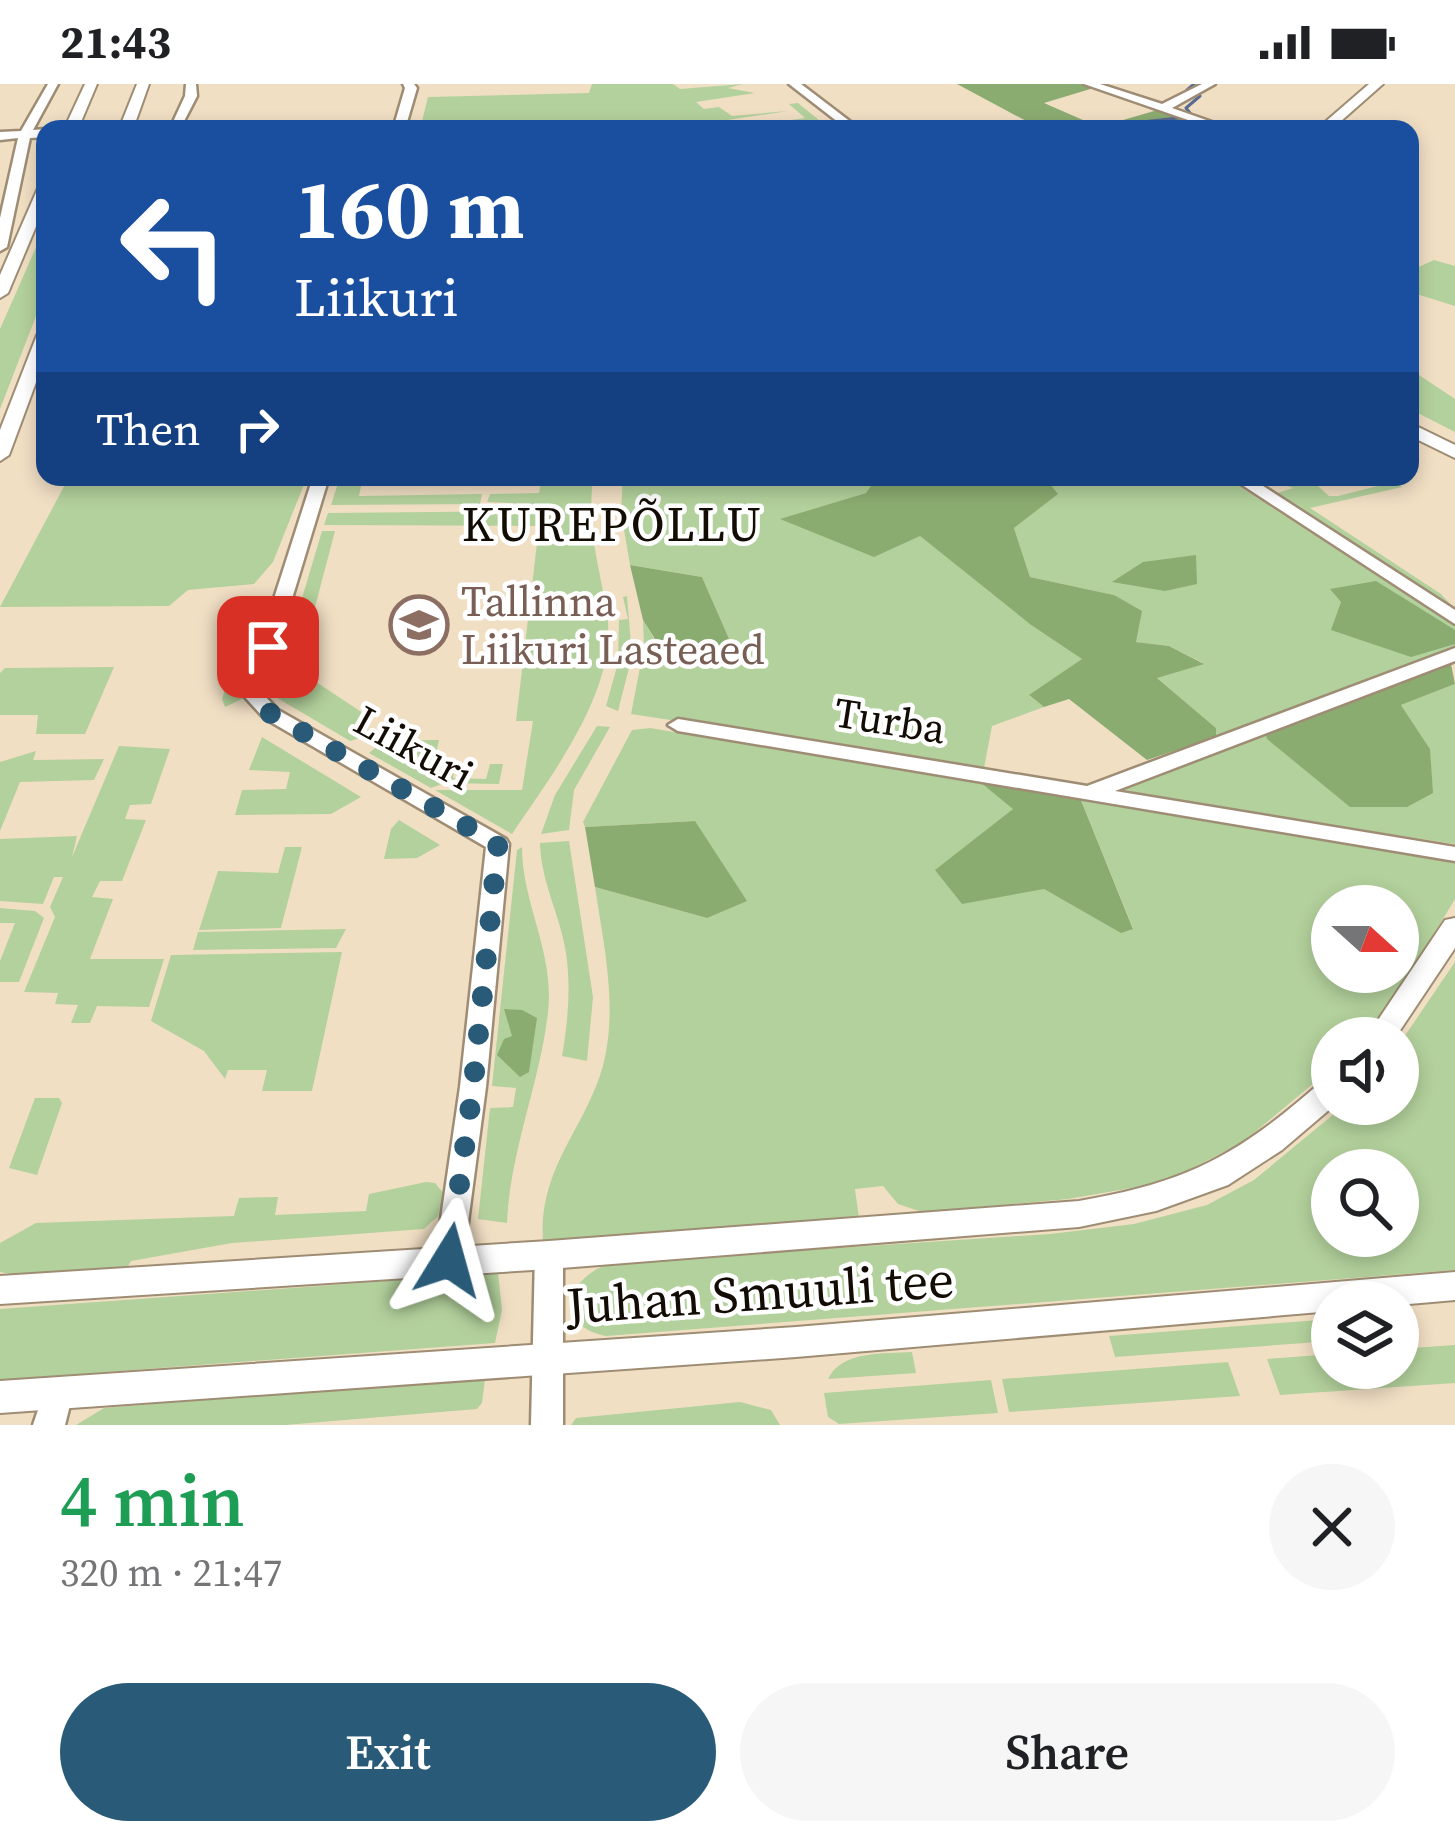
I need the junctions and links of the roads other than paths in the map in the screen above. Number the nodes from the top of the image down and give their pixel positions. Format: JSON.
{"nodes":[{"id":1,"x":53,"y":84,"type":"edge"},
{"id":2,"x":91,"y":84,"type":"edge"},
{"id":3,"x":143,"y":84,"type":"edge"},
{"id":4,"x":191,"y":84,"type":"edge"},
{"id":5,"x":408,"y":84,"type":"edge"},
{"id":6,"x":794,"y":84,"type":"edge"},
{"id":7,"x":1089,"y":84,"type":"edge"},
{"id":8,"x":1210,"y":84,"type":"edge"},
{"id":9,"x":1377,"y":84,"type":"edge"},
{"id":10,"x":1389,"y":84,"type":"edge"},
{"id":11,"x":1161,"y":109,"type":"junction"},
{"id":12,"x":75,"y":120,"type":"edge"},
{"id":13,"x":129,"y":120,"type":"edge"},
{"id":14,"x":180,"y":120,"type":"edge"},
{"id":15,"x":402,"y":120,"type":"edge"},
{"id":16,"x":842,"y":120,"type":"edge"},
{"id":17,"x":1197,"y":120,"type":"edge"},
{"id":18,"x":1335,"y":120,"type":"edge"},
{"id":19,"x":1349,"y":120,"type":"edge"},
{"id":20,"x":36,"y":133,"type":"edge"},
{"id":21,"x":25,"y":134,"type":"junction"},
{"id":22,"x":0,"y":136,"type":"edge"},
{"id":23,"x":36,"y":209,"type":"edge"},
{"id":24,"x":0,"y":247,"type":"edge"},
{"id":25,"x":0,"y":293,"type":"edge"},
{"id":26,"x":36,"y":359,"type":"edge"},
{"id":27,"x":1419,"y":423,"type":"edge"},
{"id":28,"x":1419,"y":434,"type":"edge"},
{"id":29,"x":1455,"y":441,"type":"edge"},
{"id":30,"x":1455,"y":452,"type":"edge"},
{"id":31,"x":0,"y":455,"type":"edge"},
{"id":32,"x":318,"y":486,"type":"edge"},
{"id":33,"x":1252,"y":486,"type":"edge"},
{"id":34,"x":1455,"y":618,"type":"edge"},
{"id":35,"x":1455,"y":654,"type":"edge"},
{"id":36,"x":677,"y":724,"type":"dead end"},
{"id":37,"x":1090,"y":792,"type":"junction"},
{"id":38,"x":1455,"y":854,"type":"edge"},
{"id":39,"x":1455,"y":927,"type":"edge"},
{"id":40,"x":1395,"y":1017,"type":"edge"},
{"id":41,"x":1311,"y":1108,"type":"edge"},
{"id":42,"x":549,"y":1256,"type":"junction"},
{"id":43,"x":449,"y":1260,"type":"junction"},
{"id":44,"x":1455,"y":1286,"type":"edge"},
{"id":45,"x":0,"y":1289,"type":"edge"},
{"id":46,"x":550,"y":1360,"type":"junction"},
{"id":47,"x":0,"y":1397,"type":"edge"},
{"id":48,"x":54,"y":1409,"type":"edge"},
{"id":49,"x":547,"y":1425,"type":"edge"}],
"edges":[{"from":1,"to":21,"type":"street"},
{"from":2,"to":12,"type":"main road"},
{"from":3,"to":13,"type":"main road"},
{"from":4,"to":14,"type":"street"},
{"from":5,"to":15,"type":"street"},
{"from":6,"to":16,"type":"street"},
{"from":7,"to":11,"type":"street"},
{"from":8,"to":11,"type":"street"},
{"from":9,"to":18,"type":"main road"},
{"from":10,"to":19,"type":"main road"},
{"from":11,"to":17,"type":"street"},
{"from":20,"to":21,"type":"street"},
{"from":21,"to":22,"type":"street"},
{"from":21,"to":24,"type":"street"},
{"from":23,"to":25,"type":"main road"},
{"from":26,"to":31,"type":"main road"},
{"from":27,"to":29,"type":"main road"},
{"from":28,"to":30,"type":"main road"},
{"from":32,"to":43,"type":"street","name":"Liikuri"},
{"from":33,"to":34,"type":"street"},
{"from":35,"to":37,"type":"street"},
{"from":36,"to":37,"type":"street","name":"Turba"},
{"from":37,"to":38,"type":"street","name":"Turba"},
{"from":39,"to":40,"type":"main road"},
{"from":41,"to":42,"type":"main road","name":"Juhan Smuuli tee"},
{"from":42,"to":43,"type":"main road","name":"Juhan Smuuli tee"},
{"from":42,"to":46,"type":"street"},
{"from":43,"to":45,"type":"main road","name":"Juhan Smuuli tee"},
{"from":44,"to":46,"type":"main road","name":"Juhan Smuuli tee"},
{"from":46,"to":48,"type":"main road","name":"Juhan Smuuli tee"},
{"from":46,"to":49,"type":"street"},
{"from":47,"to":48,"type":"main road","name":"Juhan Smuuli tee"}]}
